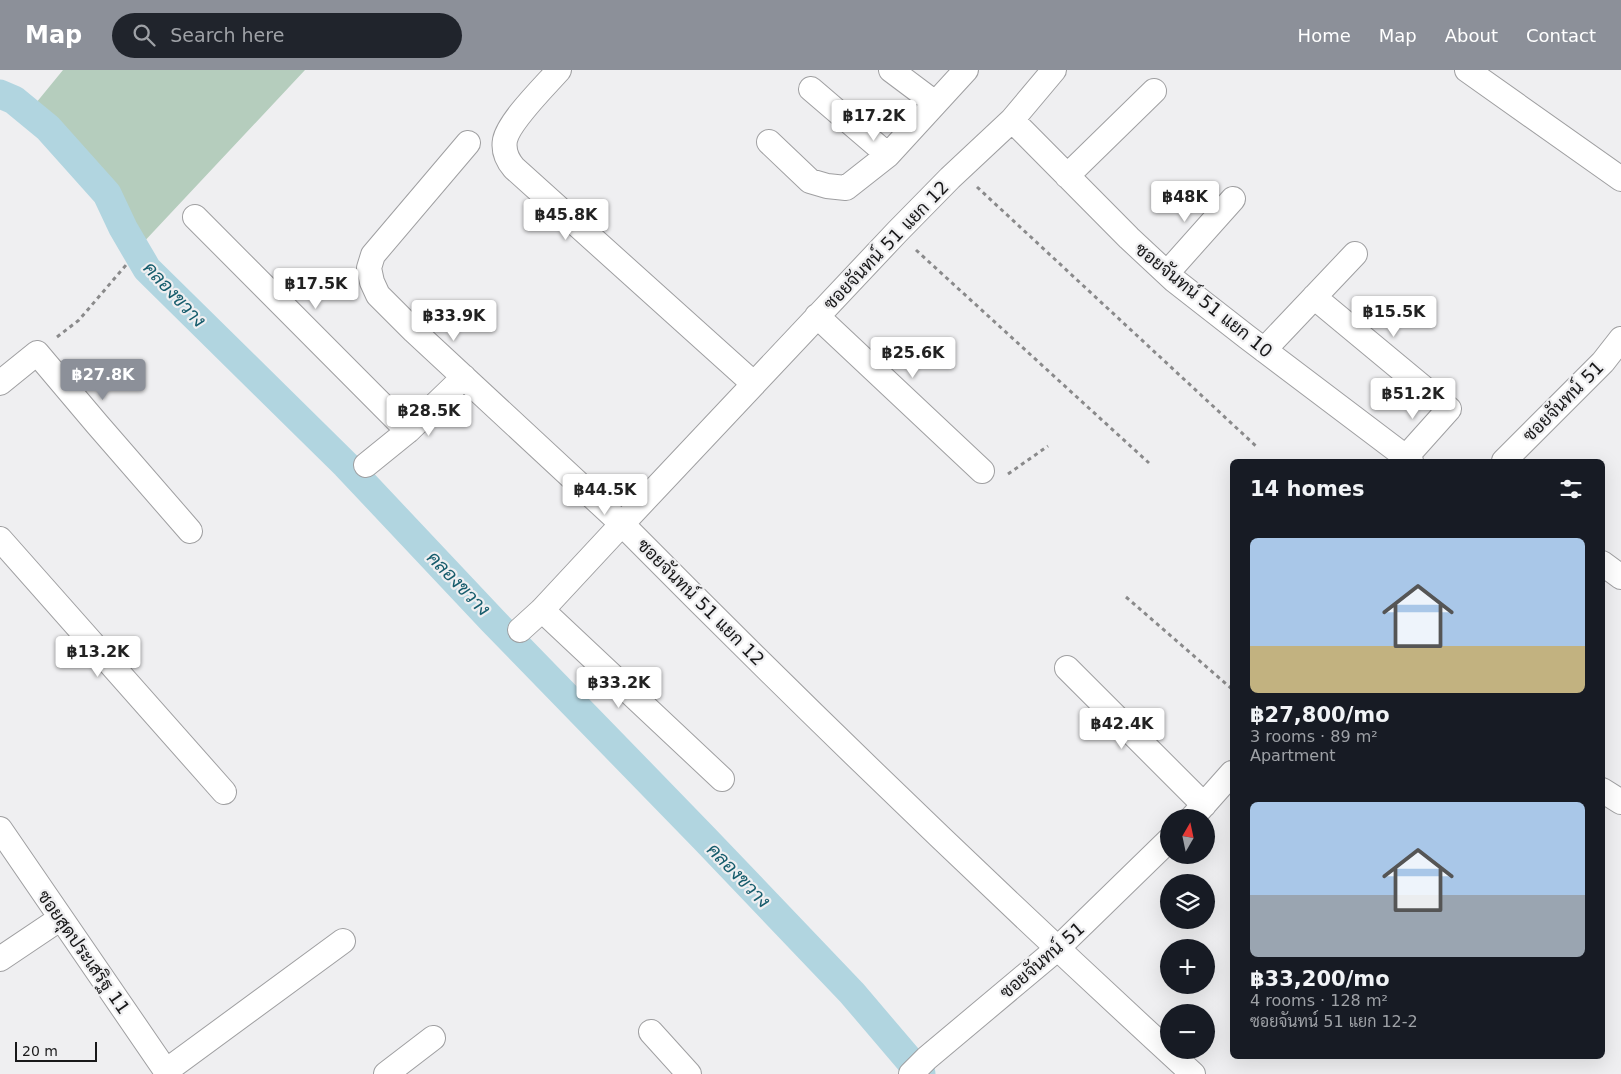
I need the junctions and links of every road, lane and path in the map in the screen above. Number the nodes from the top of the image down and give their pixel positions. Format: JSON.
{"nodes":[{"id":1,"x":559,"y":70,"type":"edge"},
{"id":2,"x":892,"y":70,"type":"edge"},
{"id":3,"x":966,"y":70,"type":"edge"},
{"id":4,"x":1054,"y":70,"type":"edge"},
{"id":5,"x":1467,"y":70,"type":"edge"},
{"id":6,"x":811,"y":89,"type":"dead end"},
{"id":7,"x":1154,"y":91,"type":"dead end"},
{"id":8,"x":935,"y":103,"type":"junction"},
{"id":9,"x":1012,"y":120,"type":"junction"},
{"id":10,"x":769,"y":142,"type":"dead end"},
{"id":11,"x":468,"y":143,"type":"dead end"},
{"id":12,"x":888,"y":155,"type":"junction"},
{"id":13,"x":958,"y":170,"type":"junction"},
{"id":14,"x":1067,"y":176,"type":"junction"},
{"id":15,"x":1621,"y":179,"type":"edge"},
{"id":16,"x":1233,"y":199,"type":"dead end"},
{"id":17,"x":195,"y":217,"type":"dead end"},
{"id":18,"x":897,"y":232,"type":"junction"},
{"id":19,"x":1355,"y":254,"type":"dead end"},
{"id":20,"x":126,"y":265,"type":"dead end"},
{"id":21,"x":1167,"y":273,"type":"junction"},
{"id":22,"x":1314,"y":296,"type":"junction"},
{"id":23,"x":817,"y":316,"type":"junction"},
{"id":24,"x":1621,"y":339,"type":"edge"},
{"id":25,"x":1264,"y":350,"type":"junction"},
{"id":26,"x":38,"y":353,"type":"junction"},
{"id":27,"x":464,"y":377,"type":"junction"},
{"id":28,"x":0,"y":383,"type":"edge"},
{"id":29,"x":754,"y":384,"type":"junction"},
{"id":30,"x":408,"y":431,"type":"junction"},
{"id":31,"x":1257,"y":447,"type":"dead end"},
{"id":32,"x":1409,"y":459,"type":"edge"},
{"id":33,"x":1506,"y":459,"type":"edge"},
{"id":34,"x":1149,"y":462,"type":"dead end"},
{"id":35,"x":366,"y":465,"type":"dead end"},
{"id":36,"x":982,"y":470,"type":"dead end"},
{"id":37,"x":622,"y":524,"type":"junction"},
{"id":38,"x":190,"y":531,"type":"dead end"},
{"id":39,"x":0,"y":538,"type":"edge"},
{"id":40,"x":1605,"y":564,"type":"edge"},
{"id":41,"x":1621,"y":577,"type":"edge"},
{"id":42,"x":1126,"y":597,"type":"dead end"},
{"id":43,"x":542,"y":610,"type":"junction"},
{"id":44,"x":520,"y":630,"type":"dead end"},
{"id":45,"x":1067,"y":668,"type":"dead end"},
{"id":46,"x":1230,"y":687,"type":"edge"},
{"id":47,"x":1230,"y":775,"type":"edge"},
{"id":48,"x":722,"y":779,"type":"dead end"},
{"id":49,"x":224,"y":792,"type":"dead end"},
{"id":50,"x":1605,"y":792,"type":"edge"},
{"id":51,"x":1621,"y":802,"type":"edge"},
{"id":52,"x":1196,"y":809,"type":"edge"},
{"id":53,"x":1200,"y":809,"type":"edge"},
{"id":54,"x":0,"y":829,"type":"edge"},
{"id":55,"x":1160,"y":849,"type":"edge"},
{"id":56,"x":61,"y":918,"type":"junction"},
{"id":57,"x":343,"y":941,"type":"dead end"},
{"id":58,"x":1057,"y":950,"type":"junction"},
{"id":59,"x":0,"y":959,"type":"edge"},
{"id":60,"x":651,"y":1032,"type":"dead end"},
{"id":61,"x":433,"y":1038,"type":"dead end"},
{"id":62,"x":919,"y":1066,"type":"edge"},
{"id":63,"x":167,"y":1073,"type":"edge"},
{"id":64,"x":386,"y":1074,"type":"edge"},
{"id":65,"x":689,"y":1074,"type":"edge"},
{"id":66,"x":1193,"y":1074,"type":"edge"}],
"edges":[{"from":1,"to":29,"type":"street"},
{"from":2,"to":8,"type":"street"},
{"from":3,"to":8,"type":"street"},
{"from":4,"to":9,"type":"street","name":"ซอยจันทน์ 51 แยก 12"},
{"from":5,"to":15,"type":"street"},
{"from":6,"to":12,"type":"street"},
{"from":7,"to":14,"type":"street"},
{"from":8,"to":12,"type":"street"},
{"from":9,"to":13,"type":"street","name":"ซอยจันทน์ 51 แยก 12"},
{"from":9,"to":14,"type":"street","name":"ซอยจันทน์ 51 แยก 10"},
{"from":10,"to":12,"type":"street"},
{"from":11,"to":27,"type":"street"},
{"from":13,"to":18,"type":"street","name":"ซอยจันทน์ 51 แยก 12"},
{"from":13,"to":31,"type":"path"},
{"from":14,"to":21,"type":"street","name":"ซอยจันทน์ 51 แยก 10"},
{"from":16,"to":21,"type":"street"},
{"from":17,"to":30,"type":"street"},
{"from":18,"to":23,"type":"street","name":"ซอยจันทน์ 51 แยก 12"},
{"from":18,"to":34,"type":"path"},
{"from":19,"to":22,"type":"street"},
{"from":20,"to":26,"type":"path"},
{"from":21,"to":25,"type":"street","name":"ซอยจันทน์ 51 แยก 10"},
{"from":22,"to":25,"type":"street"},
{"from":22,"to":32,"type":"street"},
{"from":23,"to":29,"type":"street","name":"ซอยจันทน์ 51 แยก 12"},
{"from":23,"to":36,"type":"street"},
{"from":24,"to":33,"type":"street","name":"ซอยจันทน์ 51"},
{"from":25,"to":32,"type":"street","name":"ซอยจันทน์ 51 แยก 10"},
{"from":26,"to":28,"type":"street"},
{"from":26,"to":38,"type":"street"},
{"from":27,"to":30,"type":"street"},
{"from":27,"to":37,"type":"street"},
{"from":29,"to":37,"type":"street","name":"ซอยจันทน์ 51 แยก 12"},
{"from":30,"to":35,"type":"street"},
{"from":37,"to":43,"type":"street"},
{"from":37,"to":58,"type":"street","name":"ซอยจันทน์ 51 แยก 12"},
{"from":39,"to":49,"type":"street"},
{"from":40,"to":41,"type":"street"},
{"from":42,"to":46,"type":"path"},
{"from":43,"to":44,"type":"street"},
{"from":43,"to":48,"type":"street"},
{"from":45,"to":52,"type":"street"},
{"from":47,"to":53,"type":"street"},
{"from":50,"to":51,"type":"street"},
{"from":54,"to":56,"type":"street","name":"ซอยสุดประเสริฐ 11"},
{"from":55,"to":58,"type":"street","name":"ซอยจันทน์ 51"},
{"from":56,"to":59,"type":"street"},
{"from":56,"to":63,"type":"street","name":"ซอยสุดประเสริฐ 11"},
{"from":57,"to":63,"type":"street"},
{"from":58,"to":62,"type":"street","name":"ซอยจันทน์ 51"},
{"from":58,"to":66,"type":"street","name":"ซอยจันทน์ 51 แยก 12"},
{"from":60,"to":65,"type":"street"},
{"from":61,"to":64,"type":"street"}]}
